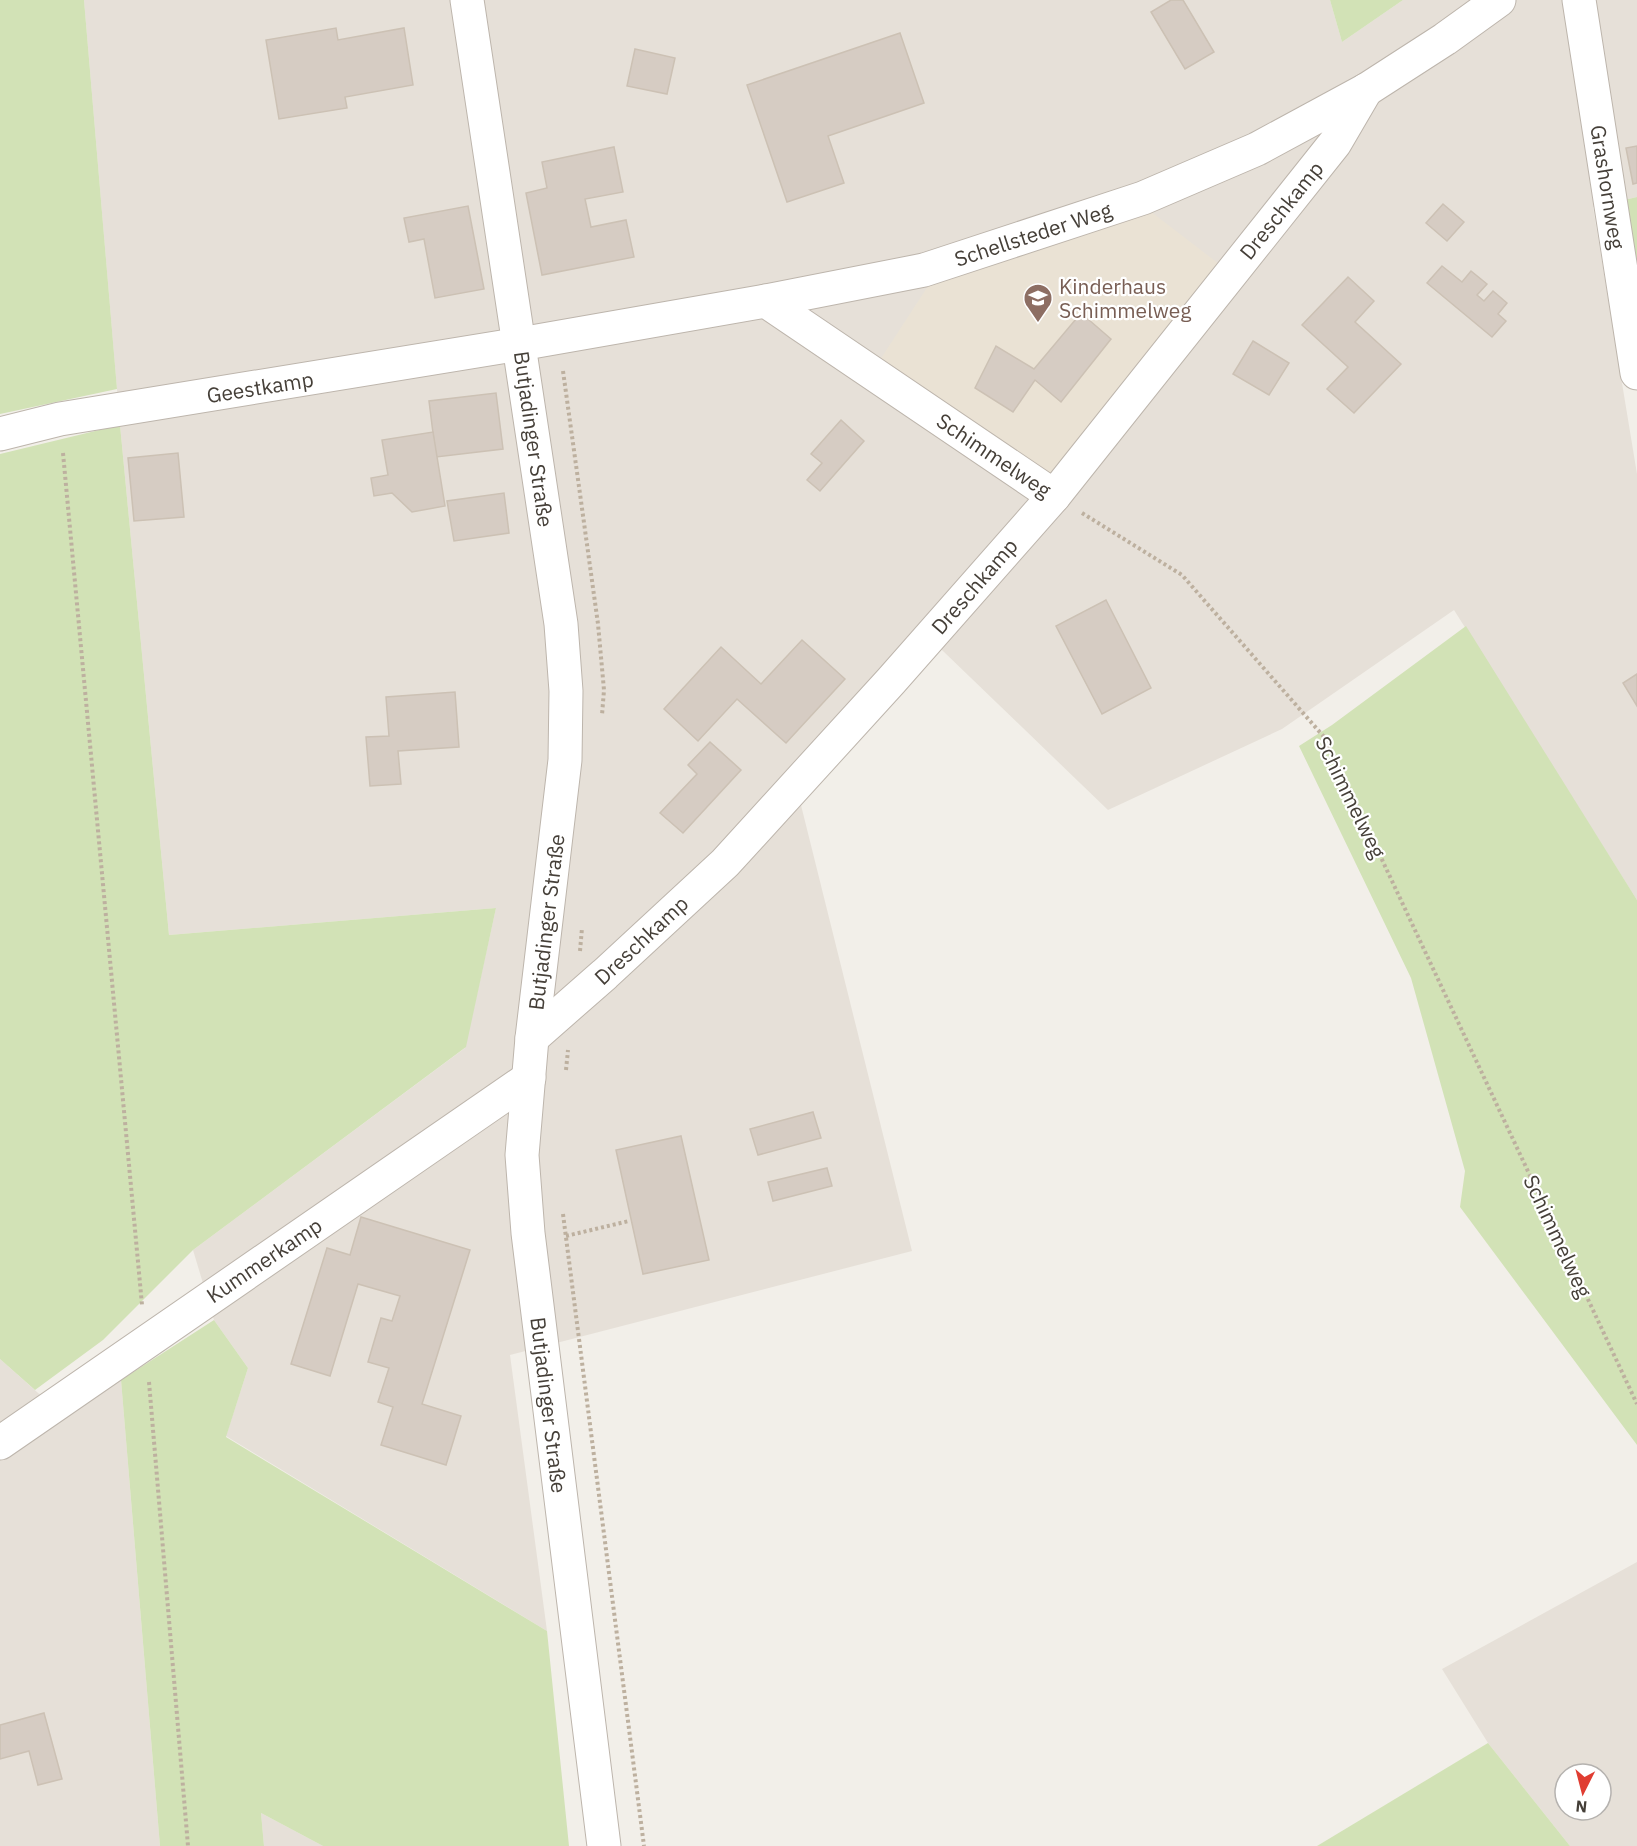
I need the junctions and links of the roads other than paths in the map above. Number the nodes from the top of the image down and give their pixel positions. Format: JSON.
{"nodes":[{"id":1,"x":467,"y":0,"type":"edge"},
{"id":2,"x":1499,"y":0,"type":"edge"},
{"id":3,"x":1579,"y":0,"type":"edge"},
{"id":4,"x":1366,"y":90,"type":"junction"},
{"id":5,"x":766,"y":301,"type":"junction"},
{"id":6,"x":520,"y":344,"type":"junction"},
{"id":7,"x":1637,"y":373,"type":"edge"},
{"id":8,"x":0,"y":434,"type":"edge"},
{"id":9,"x":1054,"y":496,"type":"junction"},
{"id":10,"x":532,"y":1038,"type":"junction"},
{"id":11,"x":529,"y":1078,"type":"junction"},
{"id":12,"x":0,"y":1443,"type":"edge"},
{"id":13,"x":604,"y":1846,"type":"edge"}],
"edges":[{"from":1,"to":6,"type":"street","name":"Butjadinger Straße"},
{"from":2,"to":4,"type":"street","name":"Schellsteder Weg"},
{"from":3,"to":7,"type":"street","name":"Grashornweg"},
{"from":4,"to":5,"type":"street","name":"Schellsteder Weg"},
{"from":4,"to":9,"type":"street","name":"Dreschkamp"},
{"from":5,"to":6,"type":"street","name":"Schellsteder Weg"},
{"from":5,"to":9,"type":"street","name":"Schimmelweg"},
{"from":6,"to":8,"type":"street","name":"Geestkamp"},
{"from":6,"to":10,"type":"street","name":"Butjadinger Straße"},
{"from":9,"to":10,"type":"street","name":"Dreschkamp"},
{"from":10,"to":11,"type":"street","name":"Butjadinger Straße"},
{"from":11,"to":12,"type":"street","name":"Kummerkamp"},
{"from":11,"to":13,"type":"street","name":"Butjadinger Straße"}]}
